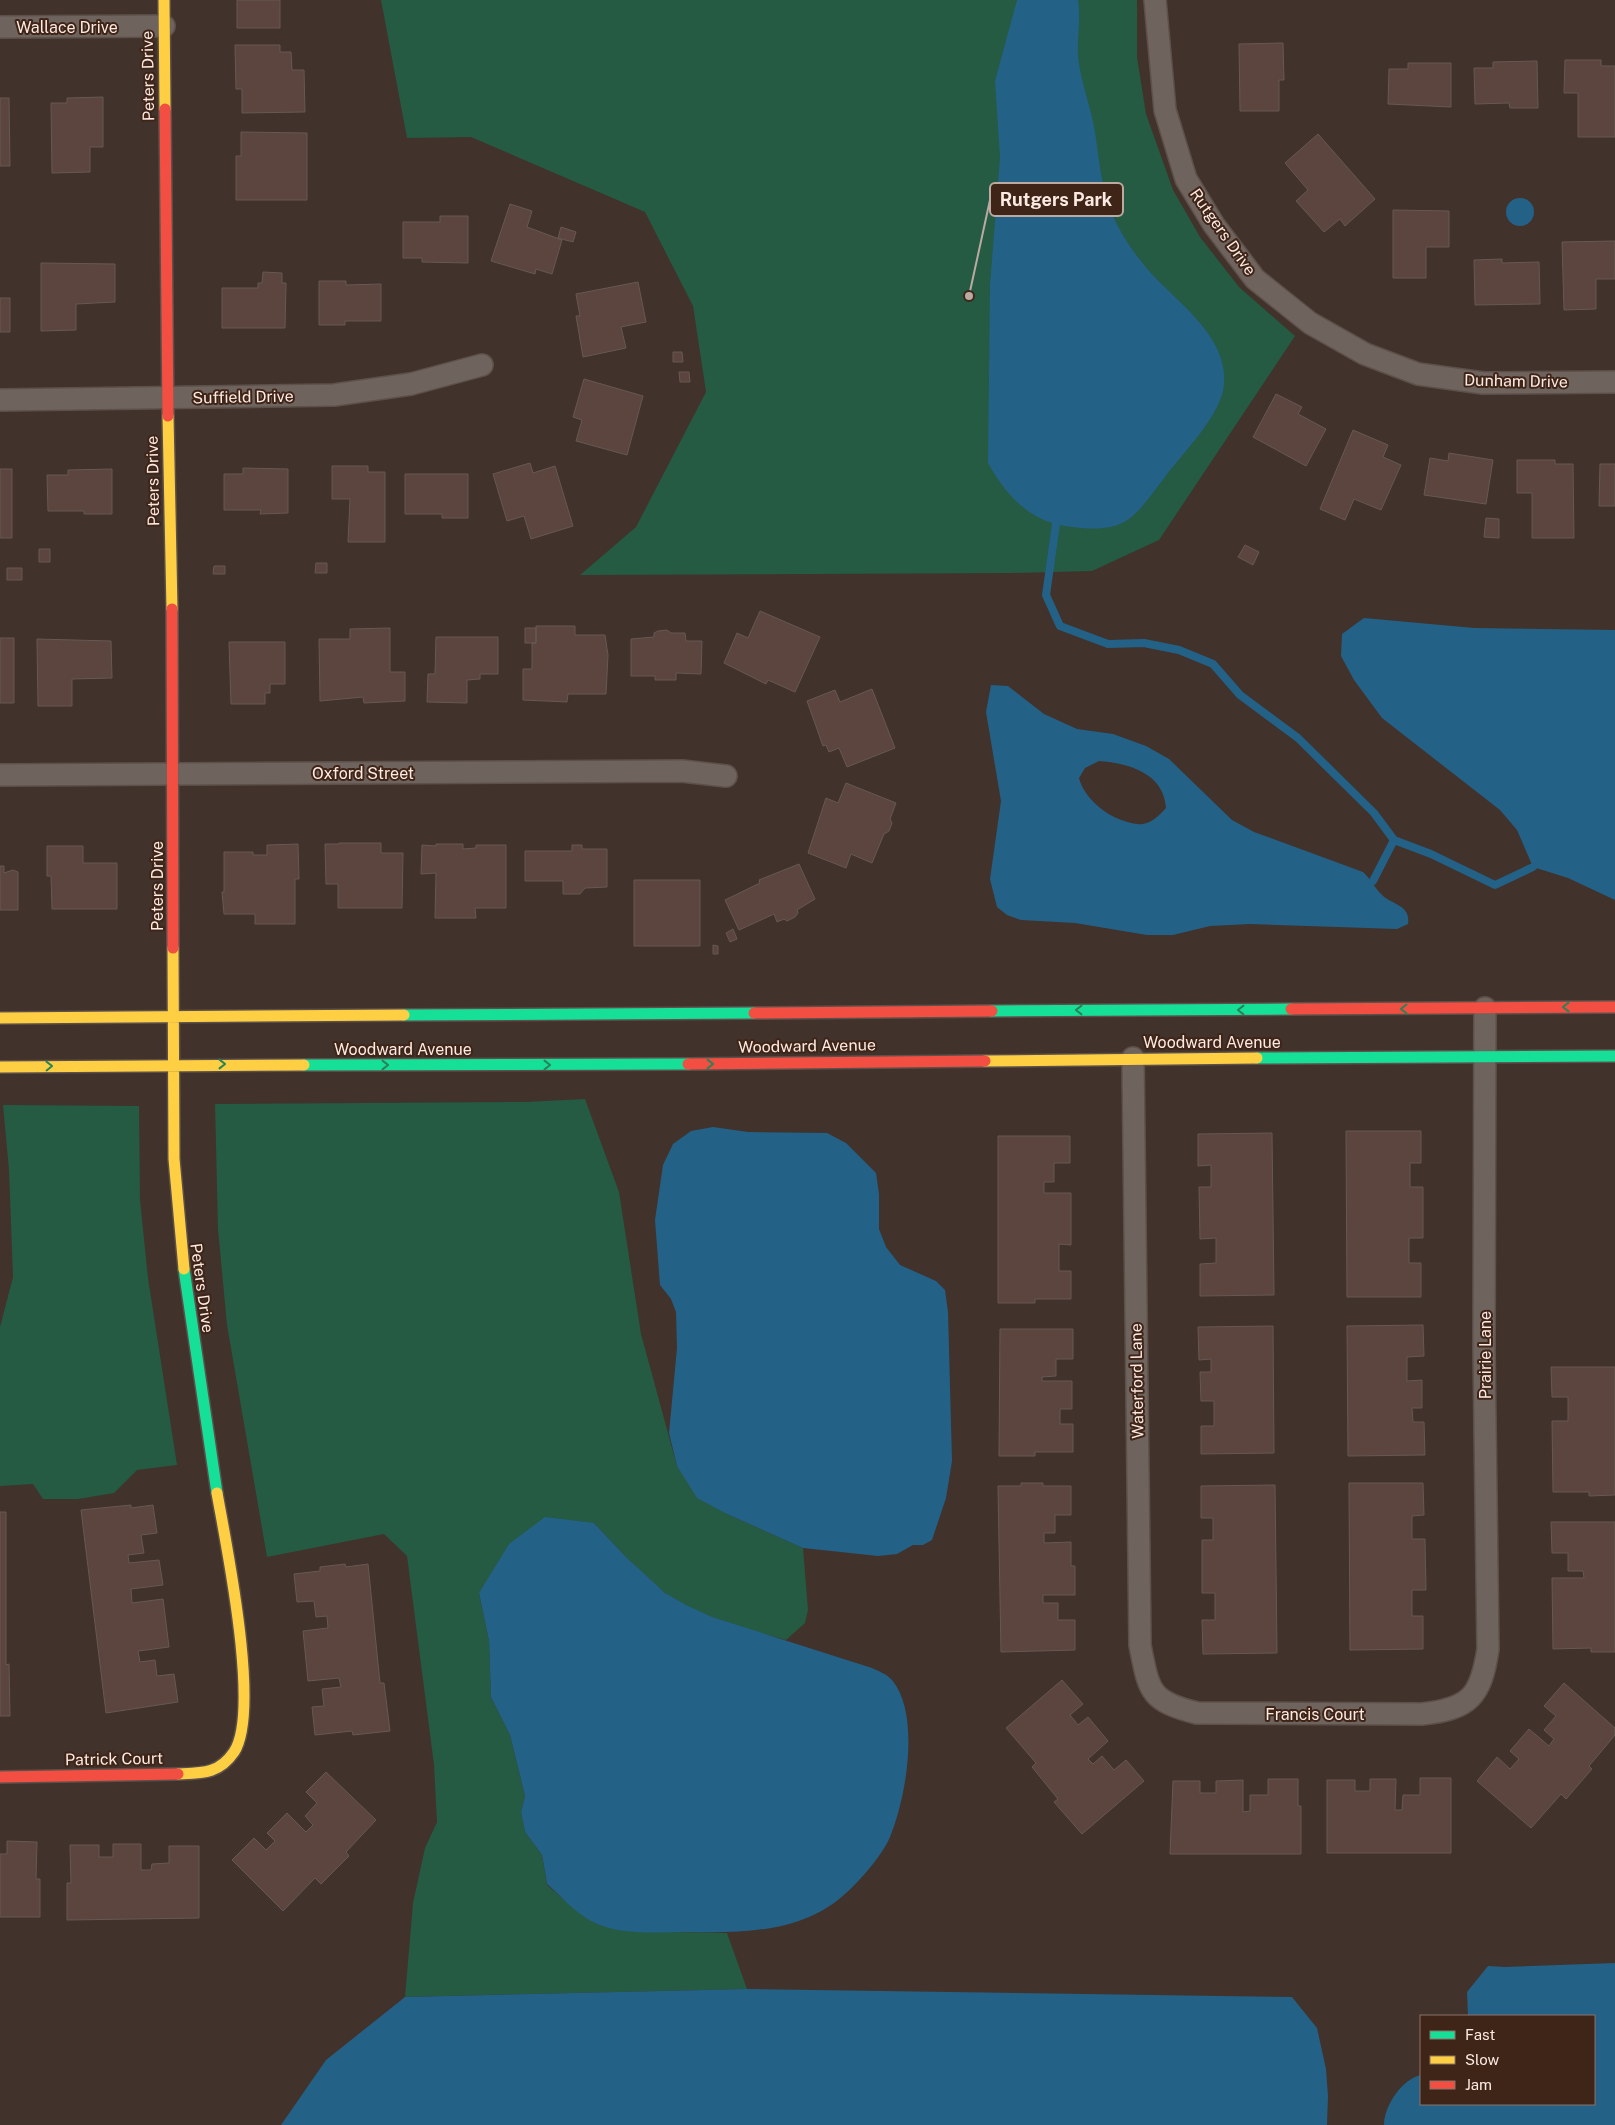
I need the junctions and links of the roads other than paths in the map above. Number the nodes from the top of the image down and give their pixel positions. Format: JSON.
{"nodes":[{"id":1,"x":164,"y":0,"type":"edge"},
{"id":2,"x":1155,"y":0,"type":"edge"},
{"id":3,"x":164,"y":26,"type":"junction"},
{"id":4,"x":0,"y":27,"type":"edge"},
{"id":5,"x":1310,"y":323,"type":"joint"},
{"id":6,"x":482,"y":366,"type":"dead end"},
{"id":7,"x":1615,"y":382,"type":"edge"},
{"id":8,"x":168,"y":399,"type":"junction"},
{"id":9,"x":0,"y":400,"type":"edge"},
{"id":10,"x":173,"y":774,"type":"junction"},
{"id":11,"x":0,"y":775,"type":"edge"},
{"id":12,"x":726,"y":776,"type":"dead end"},
{"id":13,"x":1615,"y":1007,"type":"edge"},
{"id":14,"x":1485,"y":1008,"type":"junction"},
{"id":15,"x":174,"y":1017,"type":"junction"},
{"id":16,"x":0,"y":1018,"type":"edge"},
{"id":17,"x":1486,"y":1056,"type":"junction"},
{"id":18,"x":1615,"y":1056,"type":"edge"},
{"id":19,"x":1133,"y":1058,"type":"junction"},
{"id":20,"x":174,"y":1064,"type":"junction"},
{"id":21,"x":0,"y":1067,"type":"edge"},
{"id":22,"x":1471,"y":1698,"type":"joint"},
{"id":23,"x":1158,"y":1699,"type":"joint"},
{"id":24,"x":226,"y":1762,"type":"joint"},
{"id":25,"x":0,"y":1777,"type":"edge"}],
"edges":[{"from":1,"to":3,"type":"street","name":"Peters Drive"},
{"from":2,"to":5,"type":"street","name":"Rutgers Drive"},
{"from":3,"to":4,"type":"street","name":"Wallace Drive"},
{"from":3,"to":8,"type":"street","name":"Peters Drive"},
{"from":5,"to":7,"type":"street","name":"Dunham Drive"},
{"from":6,"to":8,"type":"street","name":"Suffield Drive"},
{"from":8,"to":9,"type":"street","name":"Suffield Drive"},
{"from":8,"to":10,"type":"street","name":"Peters Drive"},
{"from":10,"to":11,"type":"street","name":"Oxford Street"},
{"from":10,"to":12,"type":"street","name":"Oxford Street"},
{"from":10,"to":15,"type":"street","name":"Peters Drive"},
{"from":13,"to":14,"type":"street","name":"Woodward Avenue","one_way":true},
{"from":14,"to":15,"type":"street","name":"Woodward Avenue","one_way":true},
{"from":14,"to":17,"type":"street","name":"Prairie Lane"},
{"from":15,"to":16,"type":"street","name":"Woodward Avenue"},
{"from":15,"to":20,"type":"street","name":"Peters Drive"},
{"from":17,"to":18,"type":"street","name":"Woodward Avenue"},
{"from":17,"to":19,"type":"street","name":"Woodward Avenue"},
{"from":17,"to":22,"type":"street","name":"Prairie Lane"},
{"from":20,"to":19,"type":"street","name":"Woodward Avenue","one_way":true},
{"from":19,"to":23,"type":"street","name":"Waterford Lane"},
{"from":21,"to":20,"type":"street","name":"Woodward Avenue","one_way":true},
{"from":20,"to":24,"type":"street","name":"Peters Drive"},
{"from":22,"to":23,"type":"street","name":"Francis Court"},
{"from":24,"to":25,"type":"street","name":"Patrick Court"}]}
